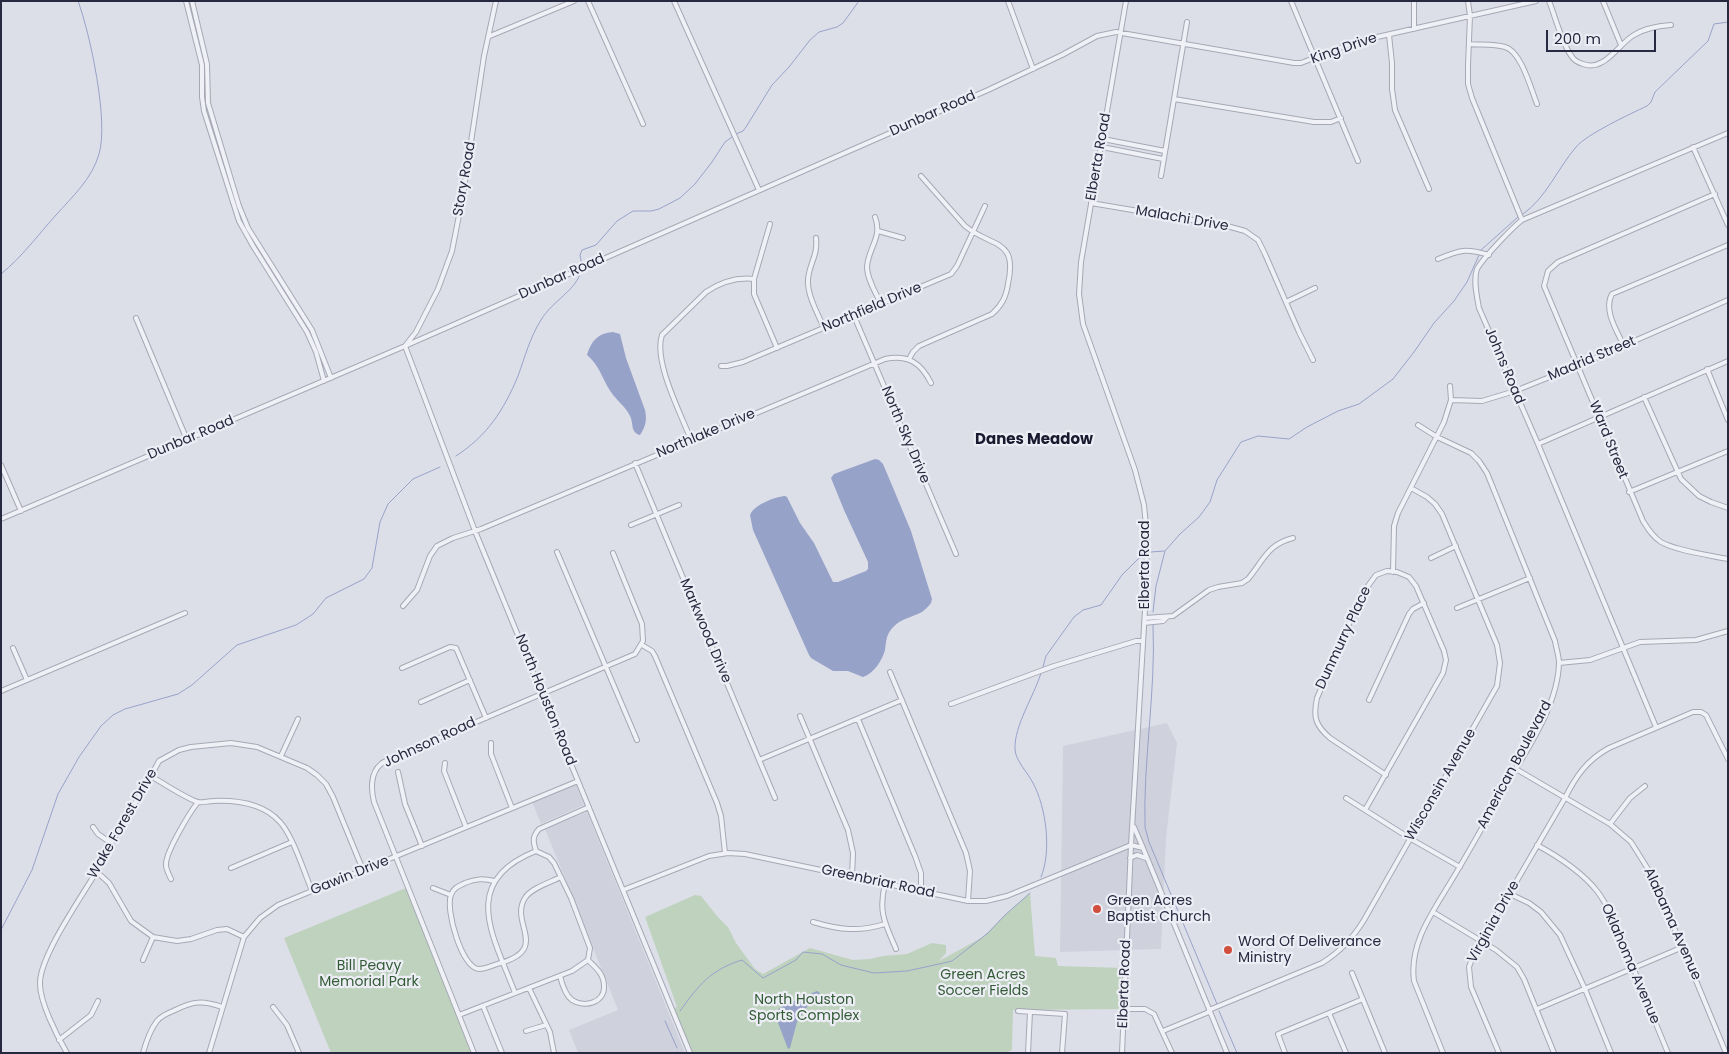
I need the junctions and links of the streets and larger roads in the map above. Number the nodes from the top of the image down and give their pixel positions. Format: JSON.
{"nodes":[{"id":1,"x":186,"y":1,"type":"edge"},
{"id":2,"x":192,"y":1,"type":"edge"},
{"id":3,"x":496,"y":1,"type":"edge"},
{"id":4,"x":574,"y":1,"type":"edge"},
{"id":5,"x":588,"y":1,"type":"edge"},
{"id":6,"x":674,"y":1,"type":"edge"},
{"id":7,"x":1008,"y":1,"type":"edge"},
{"id":8,"x":1126,"y":1,"type":"edge"},
{"id":9,"x":1291,"y":1,"type":"edge"},
{"id":10,"x":1414,"y":1,"type":"edge"},
{"id":11,"x":1468,"y":1,"type":"edge"},
{"id":12,"x":1536,"y":1,"type":"edge"},
{"id":13,"x":1549,"y":1,"type":"edge"},
{"id":14,"x":1603,"y":1,"type":"edge"},
{"id":15,"x":1470,"y":16,"type":"junction"},
{"id":16,"x":1187,"y":22,"type":"dead end"},
{"id":17,"x":1670,"y":25,"type":"dead end"},
{"id":18,"x":1414,"y":29,"type":"junction"},
{"id":19,"x":1120,"y":33,"type":"junction"},
{"id":20,"x":1389,"y":34,"type":"junction"},
{"id":21,"x":490,"y":36,"type":"junction"},
{"id":22,"x":1183,"y":44,"type":"junction"},
{"id":23,"x":1469,"y":44,"type":"junction"},
{"id":24,"x":1620,"y":45,"type":"junction"},
{"id":25,"x":1316,"y":59,"type":"junction"},
{"id":26,"x":1033,"y":70,"type":"junction"},
{"id":27,"x":1174,"y":99,"type":"junction"},
{"id":28,"x":1537,"y":104,"type":"dead end"},
{"id":29,"x":1341,"y":118,"type":"junction"},
{"id":30,"x":643,"y":124,"type":"dead end"},
{"id":31,"x":1728,"y":133,"type":"edge"},
{"id":32,"x":1103,"y":139,"type":"junction"},
{"id":33,"x":1693,"y":147,"type":"junction"},
{"id":34,"x":1102,"y":148,"type":"junction"},
{"id":35,"x":1165,"y":151,"type":"junction"},
{"id":36,"x":1163,"y":159,"type":"junction"},
{"id":37,"x":1358,"y":161,"type":"dead end"},
{"id":38,"x":921,"y":176,"type":"dead end"},
{"id":39,"x":1160,"y":176,"type":"dead end"},
{"id":40,"x":231,"y":177,"type":"junction"},
{"id":41,"x":225,"y":179,"type":"junction"},
{"id":42,"x":1428,"y":189,"type":"dead end"},
{"id":43,"x":759,"y":190,"type":"junction"},
{"id":44,"x":1715,"y":194,"type":"junction"},
{"id":45,"x":1091,"y":203,"type":"junction"},
{"id":46,"x":986,"y":206,"type":"dead end"},
{"id":47,"x":875,"y":217,"type":"dead end"},
{"id":48,"x":1522,"y":220,"type":"junction"},
{"id":49,"x":770,"y":224,"type":"dead end"},
{"id":50,"x":1728,"y":224,"type":"edge"},
{"id":51,"x":878,"y":231,"type":"junction"},
{"id":52,"x":972,"y":232,"type":"junction"},
{"id":53,"x":816,"y":238,"type":"dead end"},
{"id":54,"x":904,"y":238,"type":"dead end"},
{"id":55,"x":1728,"y":245,"type":"edge"},
{"id":56,"x":1489,"y":255,"type":"junction"},
{"id":57,"x":1438,"y":258,"type":"dead end"},
{"id":58,"x":754,"y":279,"type":"junction"},
{"id":59,"x":1315,"y":288,"type":"dead end"},
{"id":60,"x":1728,"y":300,"type":"edge"},
{"id":61,"x":1286,"y":302,"type":"junction"},
{"id":62,"x":881,"y":304,"type":"junction"},
{"id":63,"x":854,"y":316,"type":"junction"},
{"id":64,"x":136,"y":318,"type":"dead end"},
{"id":65,"x":824,"y":328,"type":"junction"},
{"id":66,"x":405,"y":346,"type":"junction"},
{"id":67,"x":1624,"y":346,"type":"junction"},
{"id":68,"x":776,"y":348,"type":"junction"},
{"id":69,"x":909,"y":359,"type":"junction"},
{"id":70,"x":1313,"y":360,"type":"dead end"},
{"id":71,"x":1728,"y":361,"type":"edge"},
{"id":72,"x":874,"y":363,"type":"junction"},
{"id":73,"x":721,"y":366,"type":"dead end"},
{"id":74,"x":1578,"y":366,"type":"junction"},
{"id":75,"x":1707,"y":369,"type":"junction"},
{"id":76,"x":331,"y":378,"type":"junction"},
{"id":77,"x":324,"y":381,"type":"junction"},
{"id":78,"x":931,"y":383,"type":"dead end"},
{"id":79,"x":1450,"y":386,"type":"dead end"},
{"id":80,"x":1515,"y":391,"type":"junction"},
{"id":81,"x":1644,"y":397,"type":"junction"},
{"id":82,"x":1451,"y":400,"type":"junction"},
{"id":83,"x":1599,"y":417,"type":"junction"},
{"id":84,"x":1728,"y":420,"type":"edge"},
{"id":85,"x":1418,"y":425,"type":"dead end"},
{"id":86,"x":1437,"y":437,"type":"junction"},
{"id":87,"x":187,"y":440,"type":"junction"},
{"id":88,"x":691,"y":440,"type":"junction"},
{"id":89,"x":1538,"y":444,"type":"junction"},
{"id":90,"x":1728,"y":451,"type":"edge"},
{"id":91,"x":635,"y":463,"type":"junction"},
{"id":92,"x":1,"y":465,"type":"edge"},
{"id":93,"x":1677,"y":472,"type":"junction"},
{"id":94,"x":1411,"y":488,"type":"junction"},
{"id":95,"x":1629,"y":492,"type":"junction"},
{"id":96,"x":679,"y":505,"type":"dead end"},
{"id":97,"x":1728,"y":508,"type":"edge"},
{"id":98,"x":21,"y":511,"type":"junction"},
{"id":99,"x":656,"y":515,"type":"junction"},
{"id":100,"x":1,"y":519,"type":"edge"},
{"id":101,"x":631,"y":525,"type":"dead end"},
{"id":102,"x":475,"y":531,"type":"junction"},
{"id":103,"x":1293,"y":538,"type":"dead end"},
{"id":104,"x":1456,"y":546,"type":"junction"},
{"id":105,"x":557,"y":552,"type":"dead end"},
{"id":106,"x":612,"y":554,"type":"dead end"},
{"id":107,"x":956,"y":554,"type":"dead end"},
{"id":108,"x":1432,"y":558,"type":"dead end"},
{"id":109,"x":1728,"y":560,"type":"edge"},
{"id":110,"x":1393,"y":572,"type":"junction"},
{"id":111,"x":1530,"y":578,"type":"junction"},
{"id":112,"x":1478,"y":599,"type":"junction"},
{"id":113,"x":1424,"y":603,"type":"junction"},
{"id":114,"x":403,"y":606,"type":"dead end"},
{"id":115,"x":1457,"y":608,"type":"dead end"},
{"id":116,"x":185,"y":613,"type":"dead end"},
{"id":117,"x":1168,"y":617,"type":"junction"},
{"id":118,"x":1145,"y":618,"type":"junction"},
{"id":119,"x":1144,"y":624,"type":"junction"},
{"id":120,"x":1728,"y":631,"type":"edge"},
{"id":121,"x":1143,"y":641,"type":"junction"},
{"id":122,"x":642,"y":645,"type":"junction"},
{"id":123,"x":13,"y":648,"type":"dead end"},
{"id":124,"x":1623,"y":649,"type":"junction"},
{"id":125,"x":1559,"y":663,"type":"junction"},
{"id":126,"x":606,"y":667,"type":"junction"},
{"id":127,"x":402,"y":668,"type":"dead end"},
{"id":128,"x":890,"y":672,"type":"dead end"},
{"id":129,"x":27,"y":680,"type":"junction"},
{"id":130,"x":470,"y":680,"type":"junction"},
{"id":131,"x":1,"y":691,"type":"edge"},
{"id":132,"x":543,"y":694,"type":"junction"},
{"id":133,"x":902,"y":700,"type":"junction"},
{"id":134,"x":1369,"y":700,"type":"dead end"},
{"id":135,"x":421,"y":702,"type":"dead end"},
{"id":136,"x":951,"y":704,"type":"dead end"},
{"id":137,"x":800,"y":716,"type":"dead end"},
{"id":138,"x":486,"y":718,"type":"junction"},
{"id":139,"x":858,"y":719,"type":"junction"},
{"id":140,"x":298,"y":720,"type":"dead end"},
{"id":141,"x":1656,"y":727,"type":"junction"},
{"id":142,"x":637,"y":740,"type":"dead end"},
{"id":143,"x":810,"y":740,"type":"junction"},
{"id":144,"x":491,"y":743,"type":"dead end"},
{"id":145,"x":1726,"y":752,"type":"edge"},
{"id":146,"x":281,"y":756,"type":"junction"},
{"id":147,"x":1728,"y":759,"type":"edge"},
{"id":148,"x":759,"y":760,"type":"junction"},
{"id":149,"x":445,"y":764,"type":"dead end"},
{"id":150,"x":1516,"y":769,"type":"junction"},
{"id":151,"x":398,"y":772,"type":"dead end"},
{"id":152,"x":1386,"y":775,"type":"junction"},
{"id":153,"x":151,"y":776,"type":"junction"},
{"id":154,"x":578,"y":781,"type":"junction"},
{"id":155,"x":1645,"y":786,"type":"dead end"},
{"id":156,"x":775,"y":798,"type":"dead end"},
{"id":157,"x":1346,"y":798,"type":"dead end"},
{"id":158,"x":1565,"y":798,"type":"junction"},
{"id":159,"x":198,"y":802,"type":"junction"},
{"id":160,"x":589,"y":807,"type":"junction"},
{"id":161,"x":512,"y":808,"type":"junction"},
{"id":162,"x":1365,"y":810,"type":"junction"},
{"id":163,"x":1133,"y":824,"type":"junction"},
{"id":164,"x":1610,"y":824,"type":"junction"},
{"id":165,"x":93,"y":827,"type":"dead end"},
{"id":166,"x":466,"y":827,"type":"junction"},
{"id":167,"x":1411,"y":839,"type":"junction"},
{"id":168,"x":292,"y":842,"type":"junction"},
{"id":169,"x":111,"y":843,"type":"junction"},
{"id":170,"x":1537,"y":844,"type":"junction"},
{"id":171,"x":1131,"y":845,"type":"junction"},
{"id":172,"x":422,"y":846,"type":"junction"},
{"id":173,"x":1142,"y":848,"type":"junction"},
{"id":174,"x":536,"y":851,"type":"junction"},
{"id":175,"x":725,"y":853,"type":"junction"},
{"id":176,"x":396,"y":857,"type":"junction"},
{"id":177,"x":1130,"y":858,"type":"junction"},
{"id":178,"x":1146,"y":858,"type":"junction"},
{"id":179,"x":1460,"y":867,"type":"junction"},
{"id":180,"x":231,"y":868,"type":"dead end"},
{"id":181,"x":363,"y":870,"type":"junction"},
{"id":182,"x":97,"y":872,"type":"junction"},
{"id":183,"x":852,"y":876,"type":"junction"},
{"id":184,"x":561,"y":877,"type":"junction"},
{"id":185,"x":171,"y":879,"type":"dead end"},
{"id":186,"x":494,"y":881,"type":"junction"},
{"id":187,"x":885,"y":884,"type":"junction"},
{"id":188,"x":433,"y":888,"type":"dead end"},
{"id":189,"x":623,"y":890,"type":"junction"},
{"id":190,"x":921,"y":890,"type":"junction"},
{"id":191,"x":312,"y":891,"type":"junction"},
{"id":192,"x":1510,"y":894,"type":"junction"},
{"id":193,"x":451,"y":895,"type":"junction"},
{"id":194,"x":968,"y":900,"type":"junction"},
{"id":195,"x":1433,"y":912,"type":"junction"},
{"id":196,"x":813,"y":922,"type":"dead end"},
{"id":197,"x":885,"y":924,"type":"junction"},
{"id":198,"x":153,"y":937,"type":"junction"},
{"id":199,"x":244,"y":937,"type":"junction"},
{"id":200,"x":1482,"y":941,"type":"junction"},
{"id":201,"x":1683,"y":947,"type":"junction"},
{"id":202,"x":896,"y":949,"type":"dead end"},
{"id":203,"x":142,"y":960,"type":"dead end"},
{"id":204,"x":588,"y":960,"type":"junction"},
{"id":205,"x":503,"y":962,"type":"junction"},
{"id":206,"x":1634,"y":969,"type":"junction"},
{"id":207,"x":1352,"y":973,"type":"dead end"},
{"id":208,"x":560,"y":976,"type":"junction"},
{"id":209,"x":529,"y":988,"type":"junction"},
{"id":210,"x":1585,"y":989,"type":"junction"},
{"id":211,"x":515,"y":993,"type":"junction"},
{"id":212,"x":1363,"y":999,"type":"junction"},
{"id":213,"x":98,"y":1001,"type":"dead end"},
{"id":214,"x":483,"y":1006,"type":"junction"},
{"id":215,"x":222,"y":1007,"type":"junction"},
{"id":216,"x":273,"y":1007,"type":"dead end"},
{"id":217,"x":1124,"y":1009,"type":"junction"},
{"id":218,"x":1537,"y":1009,"type":"junction"},
{"id":219,"x":1018,"y":1011,"type":"dead end"},
{"id":220,"x":1209,"y":1011,"type":"junction"},
{"id":221,"x":1030,"y":1012,"type":"junction"},
{"id":222,"x":1329,"y":1013,"type":"junction"},
{"id":223,"x":459,"y":1016,"type":"junction"},
{"id":224,"x":546,"y":1025,"type":"junction"},
{"id":225,"x":526,"y":1031,"type":"dead end"},
{"id":226,"x":1163,"y":1031,"type":"junction"},
{"id":227,"x":59,"y":1040,"type":"junction"},
{"id":228,"x":67,"y":1053,"type":"edge"},
{"id":229,"x":143,"y":1053,"type":"edge"},
{"id":230,"x":209,"y":1053,"type":"edge"},
{"id":231,"x":299,"y":1053,"type":"edge"},
{"id":232,"x":474,"y":1053,"type":"edge"},
{"id":233,"x":502,"y":1053,"type":"edge"},
{"id":234,"x":554,"y":1053,"type":"edge"},
{"id":235,"x":690,"y":1053,"type":"edge"},
{"id":236,"x":1028,"y":1053,"type":"edge"},
{"id":237,"x":1062,"y":1053,"type":"edge"},
{"id":238,"x":1122,"y":1053,"type":"edge"},
{"id":239,"x":1172,"y":1053,"type":"edge"},
{"id":240,"x":1226,"y":1053,"type":"edge"},
{"id":241,"x":1285,"y":1053,"type":"edge"},
{"id":242,"x":1346,"y":1053,"type":"edge"},
{"id":243,"x":1385,"y":1053,"type":"edge"},
{"id":244,"x":1443,"y":1053,"type":"edge"},
{"id":245,"x":1499,"y":1053,"type":"edge"},
{"id":246,"x":1554,"y":1053,"type":"edge"},
{"id":247,"x":1611,"y":1053,"type":"edge"},
{"id":248,"x":1668,"y":1053,"type":"edge"},
{"id":249,"x":1726,"y":1053,"type":"edge"}],
"edges":[{"from":1,"to":41,"type":"street"},
{"from":2,"to":40,"type":"street"},
{"from":3,"to":21,"type":"street","name":"Story Road"},
{"from":4,"to":21,"type":"street"},
{"from":5,"to":30,"type":"street"},
{"from":6,"to":43,"type":"street"},
{"from":7,"to":26,"type":"street"},
{"from":8,"to":19,"type":"street","name":"Elberta Road"},
{"from":9,"to":25,"type":"street"},
{"from":10,"to":18,"type":"street"},
{"from":11,"to":15,"type":"street"},
{"from":12,"to":15,"type":"street","name":"King Drive"},
{"from":13,"to":24,"type":"street"},
{"from":14,"to":24,"type":"street"},
{"from":15,"to":18,"type":"street","name":"King Drive"},
{"from":15,"to":23,"type":"street"},
{"from":16,"to":22,"type":"street"},
{"from":17,"to":24,"type":"street"},
{"from":18,"to":20,"type":"street","name":"King Drive"},
{"from":19,"to":22,"type":"street","name":"King Drive"},
{"from":19,"to":26,"type":"street","name":"Dunbar Road"},
{"from":19,"to":32,"type":"street","name":"Elberta Road"},
{"from":20,"to":25,"type":"street","name":"King Drive"},
{"from":20,"to":42,"type":"street"},
{"from":21,"to":66,"type":"street","name":"Story Road"},
{"from":22,"to":25,"type":"street","name":"King Drive"},
{"from":22,"to":27,"type":"street"},
{"from":23,"to":28,"type":"street"},
{"from":23,"to":48,"type":"street"},
{"from":25,"to":29,"type":"street"},
{"from":26,"to":43,"type":"street","name":"Dunbar Road"},
{"from":27,"to":29,"type":"street"},
{"from":27,"to":35,"type":"street"},
{"from":29,"to":37,"type":"street"},
{"from":31,"to":33,"type":"street","name":"Johns Road"},
{"from":32,"to":34,"type":"street","name":"Elberta Road"},
{"from":32,"to":35,"type":"street"},
{"from":33,"to":44,"type":"street"},
{"from":33,"to":48,"type":"street","name":"Johns Road"},
{"from":34,"to":36,"type":"street"},
{"from":34,"to":45,"type":"street","name":"Elberta Road"},
{"from":35,"to":36,"type":"street"},
{"from":36,"to":39,"type":"street"},
{"from":38,"to":52,"type":"street"},
{"from":40,"to":41,"type":"street"},
{"from":40,"to":76,"type":"street"},
{"from":41,"to":77,"type":"street"},
{"from":43,"to":66,"type":"street","name":"Dunbar Road"},
{"from":44,"to":50,"type":"street"},
{"from":44,"to":74,"type":"street","name":"Ward Street"},
{"from":45,"to":61,"type":"street","name":"Malachi Drive"},
{"from":45,"to":118,"type":"street","name":"Elberta Road"},
{"from":46,"to":52,"type":"street","name":"Northfield Drive"},
{"from":47,"to":51,"type":"street"},
{"from":48,"to":56,"type":"street","name":"Johns Road"},
{"from":49,"to":58,"type":"street"},
{"from":51,"to":54,"type":"street"},
{"from":51,"to":62,"type":"street"},
{"from":52,"to":62,"type":"street","name":"Northfield Drive"},
{"from":52,"to":69,"type":"street"},
{"from":53,"to":65,"type":"street"},
{"from":55,"to":67,"type":"street"},
{"from":56,"to":57,"type":"street"},
{"from":56,"to":80,"type":"street","name":"Johns Road"},
{"from":58,"to":68,"type":"street"},
{"from":58,"to":88,"type":"street"},
{"from":59,"to":61,"type":"street"},
{"from":60,"to":67,"type":"street","name":"Madrid Street"},
{"from":61,"to":70,"type":"street","name":"Malachi Drive"},
{"from":62,"to":63,"type":"street","name":"Northfield Drive"},
{"from":63,"to":65,"type":"street","name":"Northfield Drive"},
{"from":63,"to":72,"type":"street","name":"North Sky Drive"},
{"from":64,"to":87,"type":"street"},
{"from":65,"to":68,"type":"street","name":"Northfield Drive"},
{"from":66,"to":76,"type":"street","name":"Dunbar Road"},
{"from":66,"to":102,"type":"street","name":"North Houston Road"},
{"from":67,"to":74,"type":"street","name":"Madrid Street"},
{"from":68,"to":73,"type":"street","name":"Northfield Drive"},
{"from":69,"to":72,"type":"street","name":"Northlake Drive"},
{"from":69,"to":78,"type":"street"},
{"from":71,"to":75,"type":"street"},
{"from":72,"to":88,"type":"street","name":"Northlake Drive"},
{"from":72,"to":107,"type":"street","name":"North Sky Drive"},
{"from":74,"to":80,"type":"street","name":"Madrid Street"},
{"from":74,"to":83,"type":"street","name":"Ward Street"},
{"from":75,"to":81,"type":"street"},
{"from":75,"to":84,"type":"street"},
{"from":76,"to":77,"type":"street","name":"Dunbar Road"},
{"from":77,"to":87,"type":"street","name":"Dunbar Road"},
{"from":79,"to":82,"type":"street"},
{"from":80,"to":82,"type":"street","name":"Madrid Street"},
{"from":80,"to":89,"type":"street","name":"Johns Road"},
{"from":81,"to":83,"type":"street"},
{"from":81,"to":93,"type":"street"},
{"from":82,"to":86,"type":"street"},
{"from":83,"to":89,"type":"street"},
{"from":83,"to":95,"type":"street","name":"Ward Street"},
{"from":85,"to":86,"type":"street","name":"American Boulevard"},
{"from":86,"to":94,"type":"street"},
{"from":86,"to":111,"type":"street","name":"American Boulevard"},
{"from":87,"to":98,"type":"street","name":"Dunbar Road"},
{"from":88,"to":91,"type":"street","name":"Northlake Drive"},
{"from":89,"to":124,"type":"street","name":"Johns Road"},
{"from":90,"to":93,"type":"street"},
{"from":91,"to":99,"type":"street","name":"Markwood Drive"},
{"from":91,"to":102,"type":"street","name":"Northlake Drive"},
{"from":92,"to":98,"type":"street"},
{"from":93,"to":95,"type":"street"},
{"from":93,"to":97,"type":"street"},
{"from":94,"to":104,"type":"street","name":"Wisconsin Avenue"},
{"from":94,"to":110,"type":"street"},
{"from":95,"to":109,"type":"street","name":"Ward Street"},
{"from":96,"to":99,"type":"street"},
{"from":98,"to":100,"type":"street","name":"Dunbar Road"},
{"from":99,"to":101,"type":"street"},
{"from":99,"to":148,"type":"street","name":"Markwood Drive"},
{"from":102,"to":114,"type":"street","name":"Northlake Drive"},
{"from":102,"to":132,"type":"street","name":"North Houston Road"},
{"from":103,"to":117,"type":"street"},
{"from":104,"to":108,"type":"street"},
{"from":104,"to":112,"type":"street","name":"Wisconsin Avenue"},
{"from":105,"to":126,"type":"street"},
{"from":106,"to":122,"type":"street"},
{"from":110,"to":113,"type":"street"},
{"from":110,"to":152,"type":"street","name":"Dunmurry Place"},
{"from":111,"to":112,"type":"street"},
{"from":111,"to":125,"type":"street","name":"American Boulevard"},
{"from":112,"to":115,"type":"street"},
{"from":112,"to":167,"type":"street","name":"Wisconsin Avenue"},
{"from":113,"to":134,"type":"street"},
{"from":113,"to":152,"type":"street"},
{"from":116,"to":129,"type":"street"},
{"from":117,"to":118,"type":"street"},
{"from":117,"to":119,"type":"street"},
{"from":118,"to":119,"type":"street","name":"Elberta Road"},
{"from":119,"to":121,"type":"street","name":"Elberta Road"},
{"from":120,"to":124,"type":"street"},
{"from":121,"to":136,"type":"street"},
{"from":121,"to":163,"type":"street","name":"Elberta Road"},
{"from":122,"to":126,"type":"street","name":"Johnson Road"},
{"from":122,"to":175,"type":"street"},
{"from":123,"to":129,"type":"street"},
{"from":124,"to":125,"type":"street"},
{"from":124,"to":141,"type":"street","name":"Johns Road"},
{"from":125,"to":150,"type":"street","name":"American Boulevard"},
{"from":126,"to":132,"type":"street","name":"Johnson Road"},
{"from":126,"to":142,"type":"street"},
{"from":127,"to":130,"type":"street"},
{"from":128,"to":133,"type":"street"},
{"from":129,"to":131,"type":"street"},
{"from":130,"to":135,"type":"street"},
{"from":130,"to":138,"type":"street"},
{"from":132,"to":138,"type":"street","name":"Johnson Road"},
{"from":132,"to":154,"type":"street","name":"North Houston Road"},
{"from":133,"to":139,"type":"street"},
{"from":133,"to":194,"type":"street"},
{"from":137,"to":143,"type":"street"},
{"from":138,"to":176,"type":"street","name":"Johnson Road"},
{"from":139,"to":143,"type":"street"},
{"from":139,"to":190,"type":"street"},
{"from":140,"to":146,"type":"street"},
{"from":141,"to":145,"type":"street","name":"Virginia Drive"},
{"from":141,"to":158,"type":"street","name":"Virginia Drive"},
{"from":143,"to":148,"type":"street"},
{"from":143,"to":183,"type":"street"},
{"from":144,"to":161,"type":"street"},
{"from":145,"to":147,"type":"street"},
{"from":146,"to":153,"type":"street","name":"Wake Forest Drive"},
{"from":146,"to":181,"type":"street","name":"Wake Forest Drive"},
{"from":148,"to":156,"type":"street","name":"Markwood Drive"},
{"from":149,"to":166,"type":"street"},
{"from":150,"to":158,"type":"street","name":"Alabama Avenue"},
{"from":150,"to":179,"type":"street","name":"American Boulevard"},
{"from":151,"to":172,"type":"street"},
{"from":152,"to":162,"type":"street"},
{"from":153,"to":159,"type":"street"},
{"from":153,"to":169,"type":"street","name":"Wake Forest Drive"},
{"from":154,"to":160,"type":"street","name":"North Houston Road"},
{"from":154,"to":161,"type":"street","name":"Gawin Drive"},
{"from":155,"to":164,"type":"street"},
{"from":157,"to":162,"type":"street"},
{"from":158,"to":164,"type":"street","name":"Alabama Avenue"},
{"from":158,"to":170,"type":"street","name":"Virginia Drive"},
{"from":159,"to":168,"type":"street"},
{"from":159,"to":185,"type":"street"},
{"from":160,"to":174,"type":"street"},
{"from":160,"to":189,"type":"street","name":"North Houston Road"},
{"from":161,"to":166,"type":"street","name":"Gawin Drive"},
{"from":162,"to":167,"type":"street"},
{"from":163,"to":171,"type":"street","name":"Elberta Road"},
{"from":163,"to":173,"type":"street"},
{"from":164,"to":201,"type":"street","name":"Alabama Avenue"},
{"from":165,"to":169,"type":"street"},
{"from":166,"to":172,"type":"street","name":"Gawin Drive"},
{"from":167,"to":179,"type":"street"},
{"from":167,"to":220,"type":"street","name":"Wisconsin Avenue"},
{"from":168,"to":180,"type":"street"},
{"from":168,"to":191,"type":"street"},
{"from":169,"to":182,"type":"street","name":"Wake Forest Drive"},
{"from":170,"to":192,"type":"street","name":"Virginia Drive"},
{"from":170,"to":206,"type":"street","name":"Oklahoma Avenue"},
{"from":171,"to":173,"type":"street"},
{"from":171,"to":177,"type":"street","name":"Elberta Road"},
{"from":171,"to":194,"type":"street","name":"Greenbriar Road"},
{"from":172,"to":176,"type":"street","name":"Gawin Drive"},
{"from":173,"to":178,"type":"street"},
{"from":174,"to":184,"type":"street"},
{"from":174,"to":186,"type":"street"},
{"from":175,"to":183,"type":"street","name":"Greenbriar Road"},
{"from":175,"to":189,"type":"street","name":"Greenbriar Road"},
{"from":176,"to":181,"type":"street","name":"Gawin Drive"},
{"from":176,"to":223,"type":"street","name":"Johnson Road"},
{"from":177,"to":178,"type":"street"},
{"from":177,"to":217,"type":"street","name":"Elberta Road"},
{"from":178,"to":220,"type":"street"},
{"from":179,"to":195,"type":"street","name":"American Boulevard"},
{"from":181,"to":191,"type":"street","name":"Gawin Drive"},
{"from":182,"to":198,"type":"street"},
{"from":182,"to":227,"type":"street","name":"Wake Forest Drive"},
{"from":183,"to":187,"type":"street","name":"Greenbriar Road"},
{"from":184,"to":204,"type":"street"},
{"from":184,"to":205,"type":"street"},
{"from":186,"to":193,"type":"street"},
{"from":186,"to":205,"type":"street"},
{"from":187,"to":190,"type":"street","name":"Greenbriar Road"},
{"from":187,"to":197,"type":"street"},
{"from":188,"to":193,"type":"street"},
{"from":189,"to":235,"type":"street","name":"North Houston Road"},
{"from":190,"to":194,"type":"street","name":"Greenbriar Road"},
{"from":191,"to":199,"type":"street","name":"Gawin Drive"},
{"from":192,"to":200,"type":"street","name":"Virginia Drive"},
{"from":192,"to":210,"type":"street"},
{"from":193,"to":205,"type":"street"},
{"from":195,"to":200,"type":"street"},
{"from":195,"to":244,"type":"street","name":"American Boulevard"},
{"from":196,"to":197,"type":"street"},
{"from":197,"to":202,"type":"street"},
{"from":198,"to":199,"type":"street"},
{"from":198,"to":203,"type":"street"},
{"from":199,"to":215,"type":"street","name":"Gawin Drive"},
{"from":200,"to":218,"type":"street"},
{"from":200,"to":245,"type":"street","name":"Virginia Drive"},
{"from":201,"to":206,"type":"street"},
{"from":201,"to":249,"type":"street","name":"Alabama Avenue"},
{"from":204,"to":208,"type":"street"},
{"from":204,"to":208,"type":"street"},
{"from":205,"to":211,"type":"street"},
{"from":206,"to":210,"type":"street"},
{"from":206,"to":248,"type":"street","name":"Oklahoma Avenue"},
{"from":207,"to":212,"type":"street"},
{"from":208,"to":209,"type":"street"},
{"from":209,"to":211,"type":"street"},
{"from":209,"to":224,"type":"street"},
{"from":210,"to":218,"type":"street"},
{"from":210,"to":247,"type":"street"},
{"from":211,"to":214,"type":"street"},
{"from":212,"to":222,"type":"street"},
{"from":212,"to":243,"type":"street"},
{"from":213,"to":227,"type":"street"},
{"from":214,"to":223,"type":"street"},
{"from":214,"to":233,"type":"street"},
{"from":215,"to":229,"type":"street"},
{"from":215,"to":230,"type":"street","name":"Gawin Drive"},
{"from":216,"to":231,"type":"street"},
{"from":217,"to":226,"type":"street"},
{"from":217,"to":238,"type":"street","name":"Elberta Road"},
{"from":218,"to":246,"type":"street"},
{"from":219,"to":221,"type":"street"},
{"from":220,"to":226,"type":"street","name":"Wisconsin Avenue"},
{"from":220,"to":240,"type":"street"},
{"from":221,"to":236,"type":"street"},
{"from":221,"to":237,"type":"street"},
{"from":222,"to":241,"type":"street"},
{"from":222,"to":242,"type":"street"},
{"from":223,"to":232,"type":"street","name":"Johnson Road"},
{"from":224,"to":225,"type":"street"},
{"from":224,"to":234,"type":"street"},
{"from":226,"to":239,"type":"street"},
{"from":227,"to":228,"type":"street","name":"Wake Forest Drive"}]}
